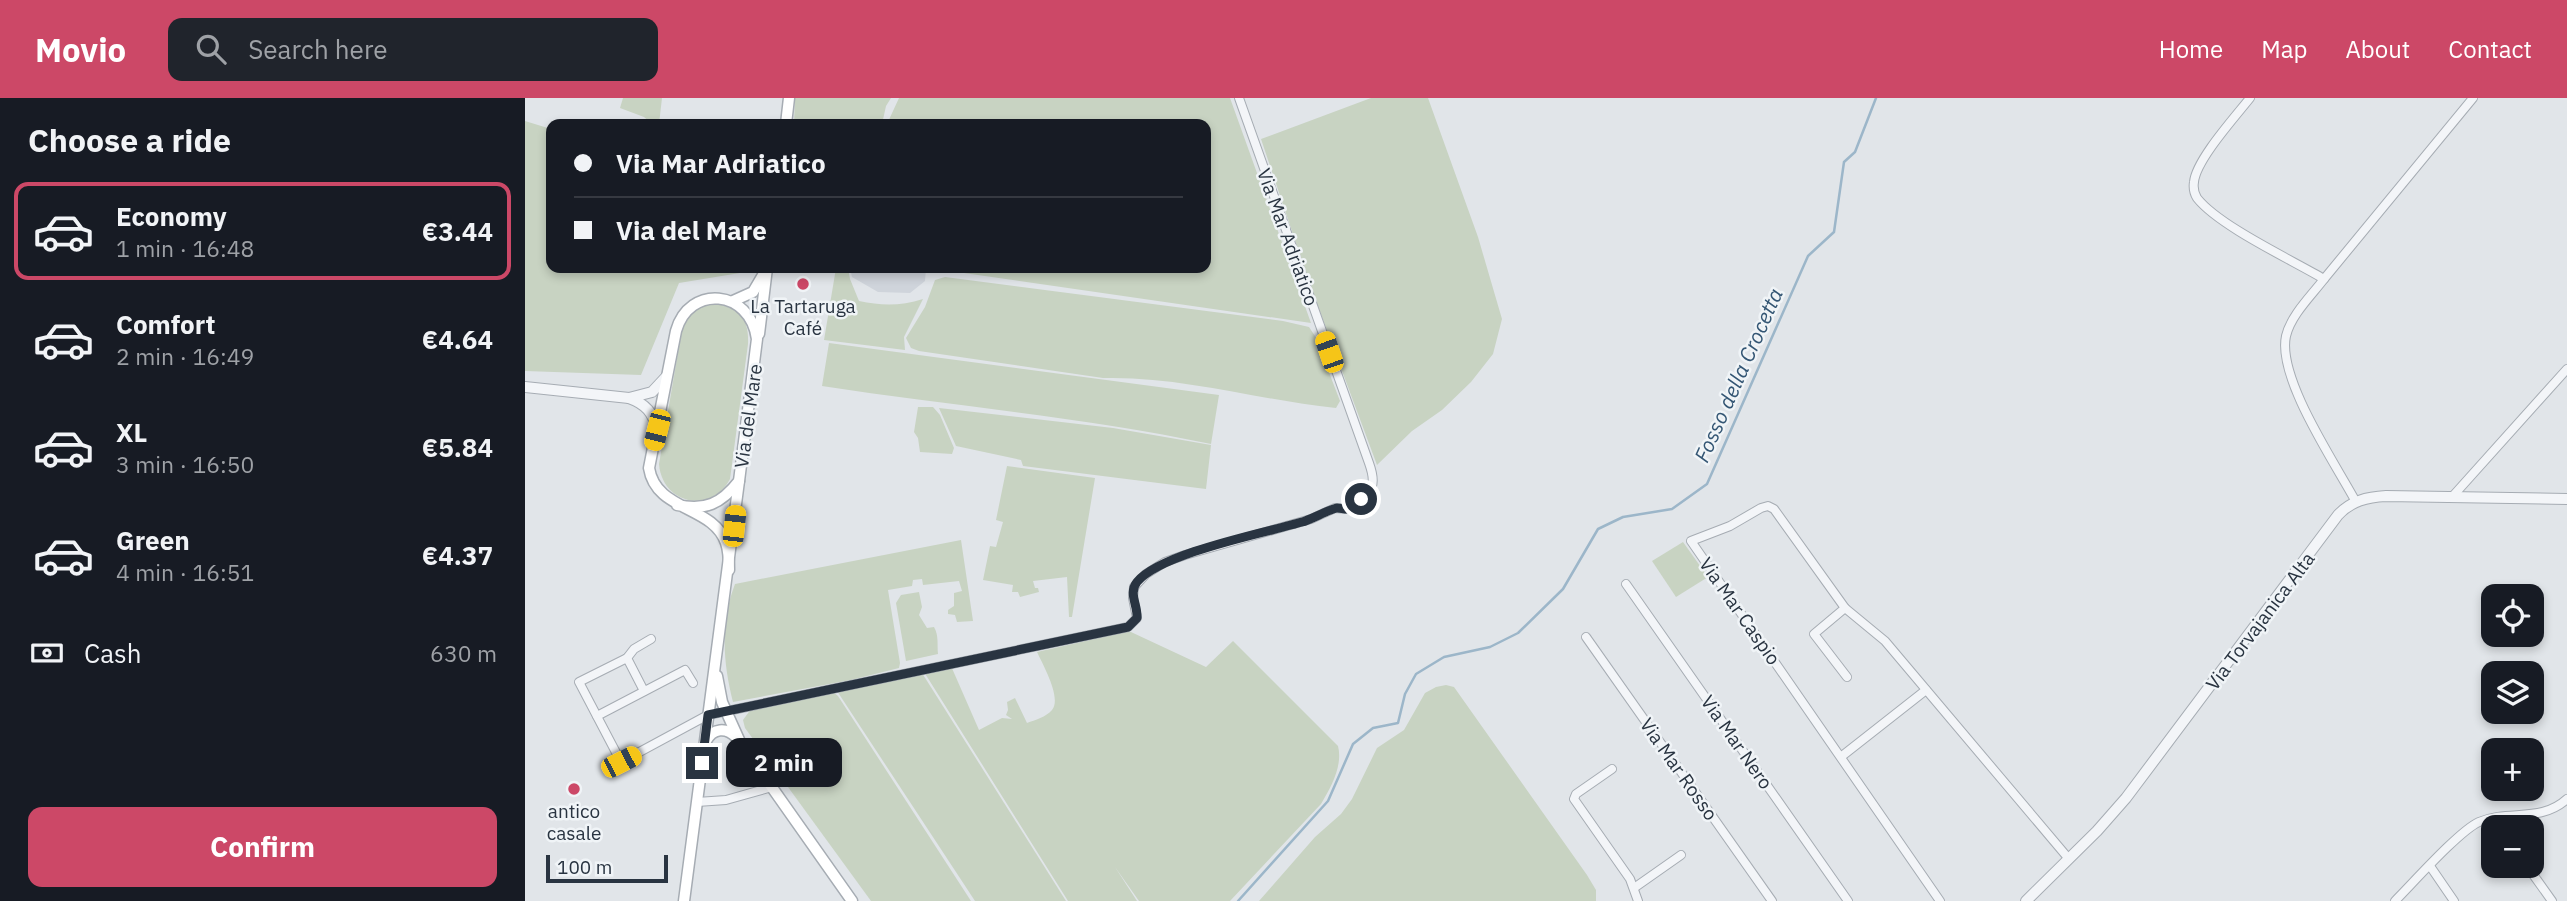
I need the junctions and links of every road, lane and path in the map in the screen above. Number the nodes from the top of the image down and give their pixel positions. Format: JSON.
{"nodes":[{"id":1,"x":789,"y":98,"type":"edge"},
{"id":2,"x":1239,"y":98,"type":"edge"},
{"id":3,"x":2250,"y":98,"type":"edge"},
{"id":4,"x":2473,"y":98,"type":"edge"},
{"id":5,"x":787,"y":119,"type":"edge"},
{"id":6,"x":764,"y":273,"type":"edge"},
{"id":7,"x":765,"y":273,"type":"edge"},
{"id":8,"x":2324,"y":279,"type":"junction"},
{"id":9,"x":733,"y":302,"type":"junction"},
{"id":10,"x":757,"y":350,"type":"junction"},
{"id":11,"x":2567,"y":369,"type":"edge"},
{"id":12,"x":668,"y":374,"type":"junction"},
{"id":13,"x":525,"y":387,"type":"edge"},
{"id":14,"x":629,"y":398,"type":"junction"},
{"id":15,"x":657,"y":430,"type":"junction"},
{"id":16,"x":739,"y":481,"type":"junction"},
{"id":17,"x":2452,"y":497,"type":"junction"},
{"id":18,"x":2567,"y":499,"type":"edge"},
{"id":19,"x":2356,"y":502,"type":"junction"},
{"id":20,"x":677,"y":505,"type":"junction"},
{"id":21,"x":729,"y":570,"type":"junction"},
{"id":22,"x":1626,"y":584,"type":"dead end"},
{"id":23,"x":1845,"y":608,"type":"junction"},
{"id":24,"x":1586,"y":637,"type":"dead end"},
{"id":25,"x":651,"y":639,"type":"dead end"},
{"id":26,"x":627,"y":658,"type":"junction"},
{"id":27,"x":714,"y":660,"type":"junction"},
{"id":28,"x":1847,"y":677,"type":"dead end"},
{"id":29,"x":692,"y":683,"type":"dead end"},
{"id":30,"x":1926,"y":690,"type":"junction"},
{"id":31,"x":644,"y":691,"type":"junction"},
{"id":32,"x":725,"y":711,"type":"junction"},
{"id":33,"x":708,"y":715,"type":"junction"},
{"id":34,"x":597,"y":716,"type":"junction"},
{"id":35,"x":740,"y":742,"type":"junction"},
{"id":36,"x":705,"y":744,"type":"junction"},
{"id":37,"x":1842,"y":756,"type":"junction"},
{"id":38,"x":1612,"y":769,"type":"dead end"},
{"id":39,"x":772,"y":787,"type":"junction"},
{"id":40,"x":2567,"y":799,"type":"edge"},
{"id":41,"x":697,"y":802,"type":"junction"},
{"id":42,"x":2560,"y":806,"type":"junction"},
{"id":43,"x":2567,"y":813,"type":"edge"},
{"id":44,"x":2528,"y":815,"type":"edge"},
{"id":45,"x":2481,"y":821,"type":"edge"},
{"id":46,"x":1681,"y":855,"type":"dead end"},
{"id":47,"x":2069,"y":859,"type":"junction"},
{"id":48,"x":2430,"y":866,"type":"junction"},
{"id":49,"x":2536,"y":878,"type":"edge"},
{"id":50,"x":1633,"y":888,"type":"junction"},
{"id":51,"x":684,"y":901,"type":"edge"},
{"id":52,"x":852,"y":901,"type":"edge"},
{"id":53,"x":1637,"y":901,"type":"edge"},
{"id":54,"x":1772,"y":901,"type":"edge"},
{"id":55,"x":1848,"y":901,"type":"edge"},
{"id":56,"x":1940,"y":901,"type":"edge"},
{"id":57,"x":2026,"y":901,"type":"edge"},
{"id":58,"x":2395,"y":901,"type":"edge"},
{"id":59,"x":2454,"y":901,"type":"edge"},
{"id":60,"x":2552,"y":901,"type":"edge"}],
"edges":[{"from":1,"to":5,"type":"main road"},
{"from":2,"to":32,"type":"street","name":"Via Mar Adriatico"},
{"from":3,"to":8,"type":"street"},
{"from":4,"to":8,"type":"street"},
{"from":6,"to":9,"type":"main road","name":"Via del Mare"},
{"from":7,"to":10,"type":"main road","name":"Via del Mare"},
{"from":8,"to":19,"type":"street"},
{"from":9,"to":10,"type":"main road","name":"Via del Mare"},
{"from":9,"to":12,"type":"main road","name":"Via del Mare"},
{"from":10,"to":16,"type":"main road","name":"Via del Mare"},
{"from":11,"to":17,"type":"street"},
{"from":12,"to":14,"type":"street"},
{"from":12,"to":15,"type":"main road","name":"Via del Mare"},
{"from":13,"to":14,"type":"street"},
{"from":14,"to":15,"type":"street"},
{"from":15,"to":20,"type":"main road","name":"Via del Mare"},
{"from":16,"to":20,"type":"main road","name":"Via del Mare"},
{"from":16,"to":21,"type":"main road","name":"Via del Mare"},
{"from":17,"to":18,"type":"street"},
{"from":17,"to":19,"type":"street"},
{"from":19,"to":47,"type":"street","name":"Via Torvajanica Alta"},
{"from":20,"to":21,"type":"main road","name":"Via del Mare"},
{"from":21,"to":27,"type":"main road","name":"Via del Mare"},
{"from":22,"to":55,"type":"street","name":"Via Mar Nero"},
{"from":23,"to":28,"type":"street"},
{"from":23,"to":30,"type":"street"},
{"from":23,"to":37,"type":"street","name":"Via Mar Caspio"},
{"from":24,"to":54,"type":"street","name":"Via Mar Rosso"},
{"from":25,"to":26,"type":"street"},
{"from":26,"to":31,"type":"street"},
{"from":26,"to":34,"type":"street"},
{"from":27,"to":32,"type":"main road"},
{"from":27,"to":33,"type":"main road","name":"Via del Mare"},
{"from":29,"to":31,"type":"street"},
{"from":30,"to":37,"type":"street"},
{"from":30,"to":47,"type":"street"},
{"from":31,"to":34,"type":"street"},
{"from":32,"to":33,"type":"street"},
{"from":32,"to":35,"type":"main road"},
{"from":33,"to":34,"type":"street"},
{"from":33,"to":36,"type":"main road","name":"Via del Mare"},
{"from":35,"to":36,"type":"main road"},
{"from":35,"to":39,"type":"main road"},
{"from":36,"to":41,"type":"main road","name":"Via del Mare"},
{"from":37,"to":56,"type":"street","name":"Via Mar Caspio"},
{"from":38,"to":50,"type":"street"},
{"from":39,"to":41,"type":"street"},
{"from":39,"to":52,"type":"main road"},
{"from":40,"to":42,"type":"street"},
{"from":41,"to":51,"type":"main road","name":"Via del Mare"},
{"from":42,"to":43,"type":"street"},
{"from":42,"to":44,"type":"street"},
{"from":45,"to":48,"type":"street"},
{"from":46,"to":50,"type":"street"},
{"from":47,"to":57,"type":"street","name":"Via Torvajanica Alta"},
{"from":48,"to":58,"type":"street"},
{"from":48,"to":59,"type":"street"},
{"from":49,"to":60,"type":"street"},
{"from":50,"to":53,"type":"street"}]}
